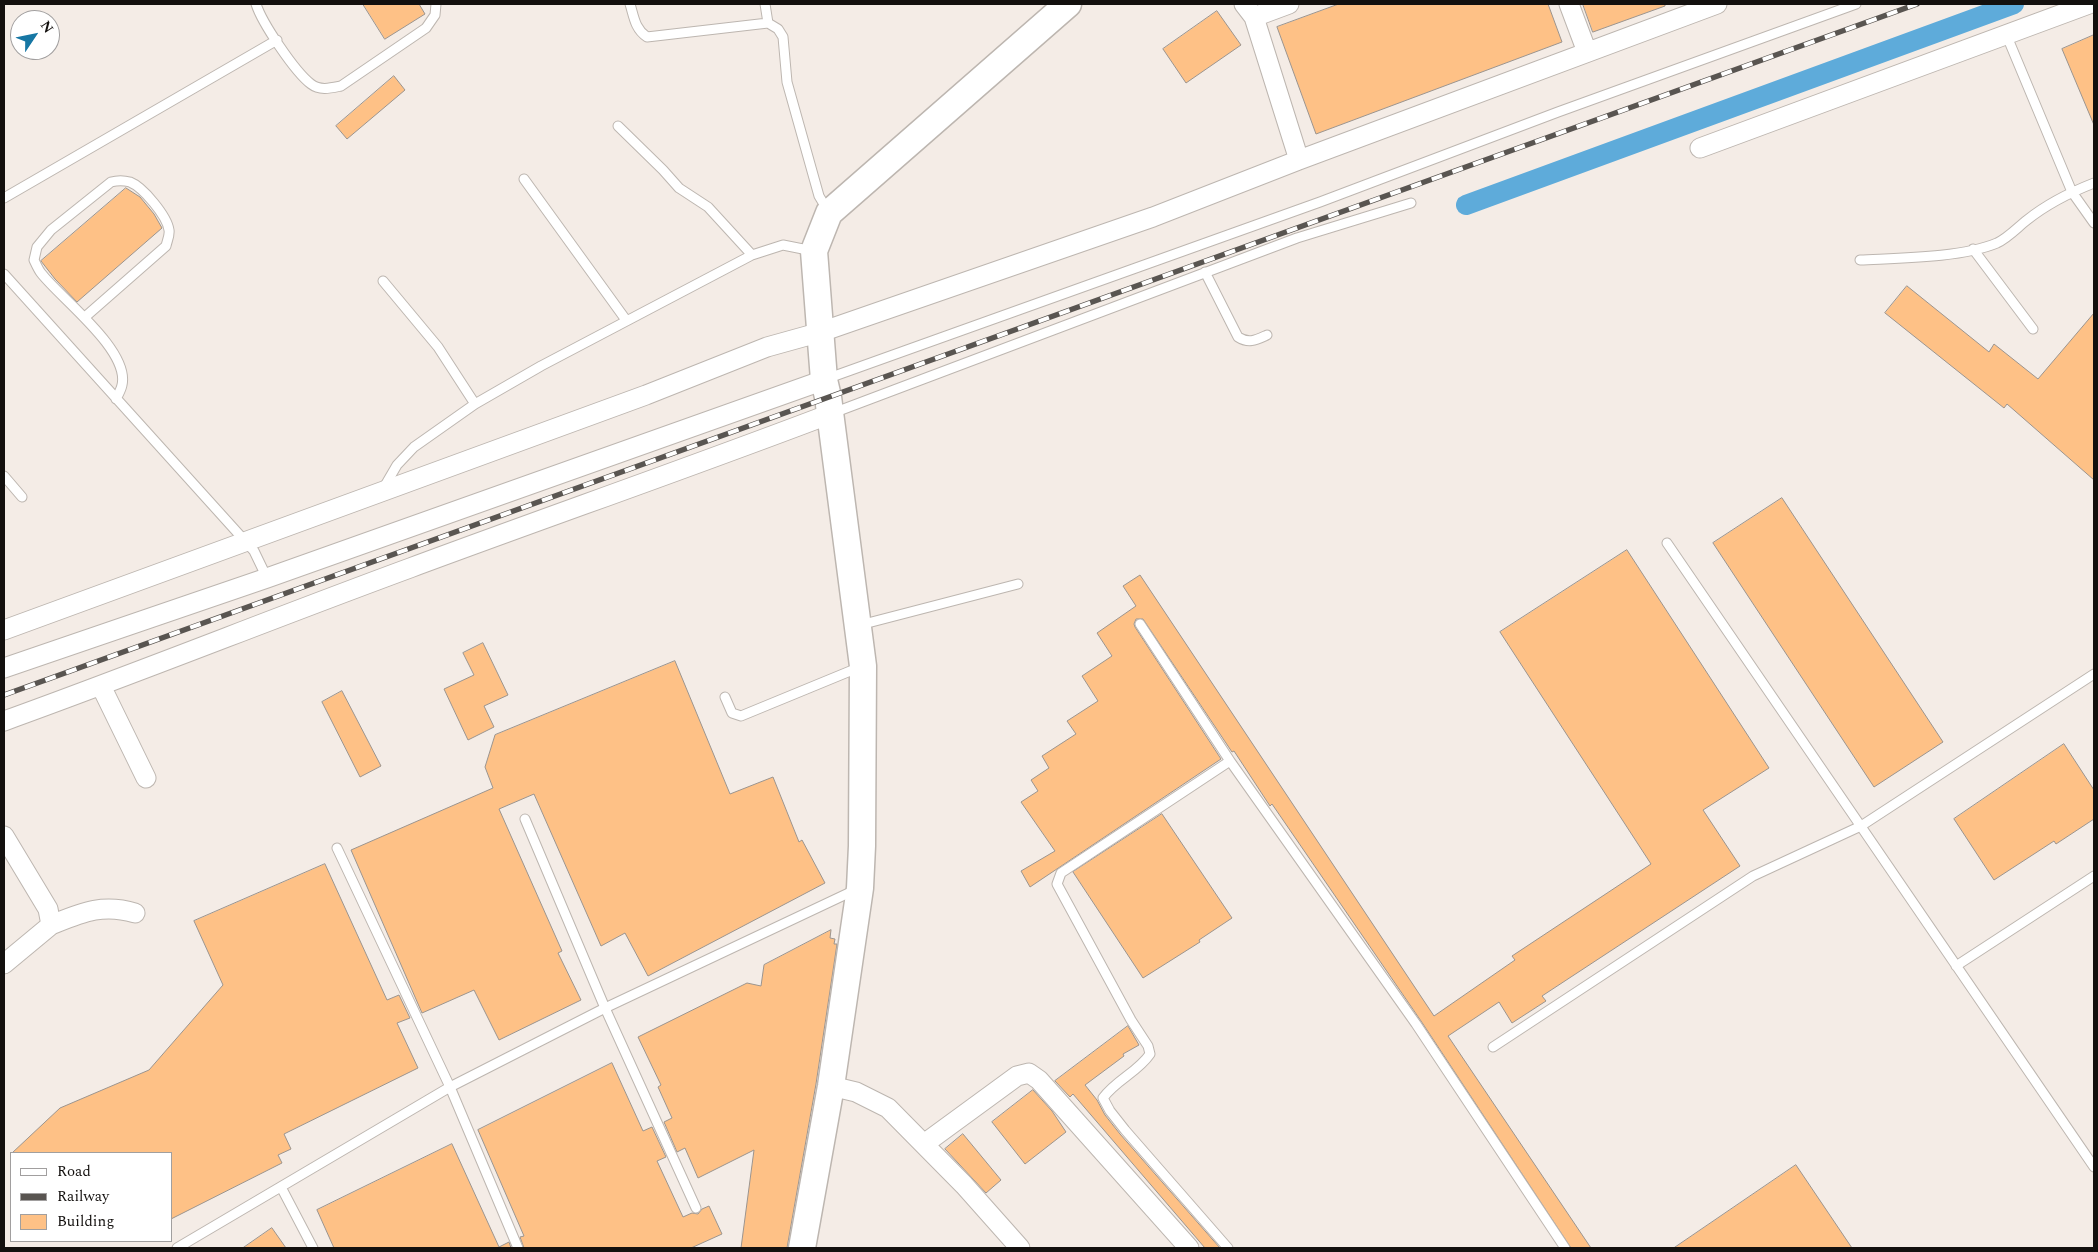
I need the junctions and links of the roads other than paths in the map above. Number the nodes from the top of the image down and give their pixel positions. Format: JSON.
{"nodes":[{"id":1,"x":256,"y":4,"type":"edge"},
{"id":2,"x":436,"y":4,"type":"edge"},
{"id":3,"x":630,"y":4,"type":"edge"},
{"id":4,"x":765,"y":4,"type":"edge"},
{"id":5,"x":1068,"y":4,"type":"edge"},
{"id":6,"x":1289,"y":4,"type":"edge"},
{"id":7,"x":1569,"y":4,"type":"edge"},
{"id":8,"x":1717,"y":4,"type":"edge"},
{"id":9,"x":1856,"y":4,"type":"edge"},
{"id":10,"x":2089,"y":4,"type":"edge"},
{"id":11,"x":1249,"y":11,"type":"edge"},
{"id":12,"x":768,"y":23,"type":"junction"},
{"id":13,"x":2006,"y":34,"type":"junction"},
{"id":14,"x":277,"y":40,"type":"junction"},
{"id":15,"x":1587,"y":52,"type":"junction"},
{"id":16,"x":618,"y":126,"type":"dead end"},
{"id":17,"x":1700,"y":148,"type":"dead end"},
{"id":18,"x":1299,"y":160,"type":"junction"},
{"id":19,"x":524,"y":179,"type":"dead end"},
{"id":20,"x":2094,"y":183,"type":"edge"},
{"id":21,"x":2072,"y":192,"type":"junction"},
{"id":22,"x":4,"y":198,"type":"edge"},
{"id":23,"x":1411,"y":203,"type":"dead end"},
{"id":24,"x":829,"y":214,"type":"junction"},
{"id":25,"x":2094,"y":223,"type":"edge"},
{"id":26,"x":1972,"y":249,"type":"junction"},
{"id":27,"x":814,"y":251,"type":"junction"},
{"id":28,"x":752,"y":255,"type":"junction"},
{"id":29,"x":1860,"y":260,"type":"dead end"},
{"id":30,"x":1205,"y":272,"type":"junction"},
{"id":31,"x":4,"y":274,"type":"edge"},
{"id":32,"x":382,"y":281,"type":"dead end"},
{"id":33,"x":85,"y":317,"type":"junction"},
{"id":34,"x":626,"y":320,"type":"junction"},
{"id":35,"x":2033,"y":329,"type":"dead end"},
{"id":36,"x":820,"y":332,"type":"junction"},
{"id":37,"x":1267,"y":336,"type":"dead end"},
{"id":38,"x":824,"y":380,"type":"junction"},
{"id":39,"x":116,"y":400,"type":"junction"},
{"id":40,"x":475,"y":404,"type":"junction"},
{"id":41,"x":830,"y":414,"type":"junction"},
{"id":42,"x":4,"y":476,"type":"edge"},
{"id":43,"x":382,"y":491,"type":"junction"},
{"id":44,"x":22,"y":497,"type":"dead end"},
{"id":45,"x":1667,"y":543,"type":"dead end"},
{"id":46,"x":249,"y":546,"type":"junction"},
{"id":47,"x":265,"y":572,"type":"junction"},
{"id":48,"x":1018,"y":584,"type":"dead end"},
{"id":49,"x":1140,"y":624,"type":"dead end"},
{"id":50,"x":857,"y":626,"type":"junction"},
{"id":51,"x":4,"y":630,"type":"edge"},
{"id":52,"x":863,"y":666,"type":"junction"},
{"id":53,"x":4,"y":668,"type":"edge"},
{"id":54,"x":2094,"y":674,"type":"edge"},
{"id":55,"x":101,"y":686,"type":"junction"},
{"id":56,"x":725,"y":697,"type":"dead end"},
{"id":57,"x":4,"y":721,"type":"edge"},
{"id":58,"x":1230,"y":761,"type":"junction"},
{"id":59,"x":146,"y":778,"type":"dead end"},
{"id":60,"x":525,"y":819,"type":"dead end"},
{"id":61,"x":1861,"y":826,"type":"junction"},
{"id":62,"x":4,"y":836,"type":"edge"},
{"id":63,"x":337,"y":848,"type":"dead end"},
{"id":64,"x":2094,"y":876,"type":"edge"},
{"id":65,"x":860,"y":888,"type":"junction"},
{"id":66,"x":136,"y":913,"type":"dead end"},
{"id":67,"x":50,"y":925,"type":"junction"},
{"id":68,"x":4,"y":964,"type":"edge"},
{"id":69,"x":1956,"y":966,"type":"junction"},
{"id":70,"x":605,"y":1008,"type":"junction"},
{"id":71,"x":1493,"y":1047,"type":"dead end"},
{"id":72,"x":830,"y":1086,"type":"junction"},
{"id":73,"x":450,"y":1087,"type":"junction"},
{"id":74,"x":924,"y":1144,"type":"junction"},
{"id":75,"x":2094,"y":1168,"type":"edge"},
{"id":76,"x":280,"y":1187,"type":"junction"},
{"id":77,"x":696,"y":1208,"type":"dead end"},
{"id":78,"x":177,"y":1248,"type":"edge"},
{"id":79,"x":313,"y":1248,"type":"edge"},
{"id":80,"x":518,"y":1248,"type":"edge"},
{"id":81,"x":802,"y":1248,"type":"edge"},
{"id":82,"x":1020,"y":1248,"type":"edge"},
{"id":83,"x":1189,"y":1248,"type":"edge"},
{"id":84,"x":1228,"y":1248,"type":"edge"},
{"id":85,"x":1565,"y":1248,"type":"edge"}],
"edges":[{"from":1,"to":14,"type":"lane"},
{"from":2,"to":14,"type":"lane"},
{"from":3,"to":12,"type":"lane"},
{"from":4,"to":12,"type":"lane"},
{"from":5,"to":24,"type":"street"},
{"from":6,"to":11,"type":"street"},
{"from":7,"to":15,"type":"street"},
{"from":8,"to":15,"type":"street"},
{"from":9,"to":38,"type":"lane"},
{"from":10,"to":13,"type":"street"},
{"from":11,"to":18,"type":"street"},
{"from":12,"to":24,"type":"lane"},
{"from":13,"to":17,"type":"street"},
{"from":13,"to":21,"type":"lane"},
{"from":14,"to":22,"type":"lane"},
{"from":15,"to":18,"type":"street"},
{"from":16,"to":28,"type":"lane"},
{"from":18,"to":36,"type":"street"},
{"from":19,"to":34,"type":"lane"},
{"from":20,"to":21,"type":"lane"},
{"from":21,"to":25,"type":"lane"},
{"from":21,"to":26,"type":"lane"},
{"from":23,"to":30,"type":"lane"},
{"from":24,"to":27,"type":"street"},
{"from":26,"to":29,"type":"lane"},
{"from":26,"to":35,"type":"lane"},
{"from":27,"to":28,"type":"lane"},
{"from":27,"to":36,"type":"street"},
{"from":28,"to":34,"type":"lane"},
{"from":30,"to":37,"type":"lane"},
{"from":30,"to":41,"type":"lane"},
{"from":31,"to":39,"type":"lane"},
{"from":32,"to":40,"type":"lane"},
{"from":33,"to":33,"type":"lane"},
{"from":33,"to":39,"type":"lane"},
{"from":34,"to":40,"type":"lane"},
{"from":36,"to":38,"type":"street"},
{"from":36,"to":43,"type":"street"},
{"from":38,"to":41,"type":"street"},
{"from":38,"to":47,"type":"street"},
{"from":39,"to":46,"type":"lane"},
{"from":40,"to":43,"type":"lane"},
{"from":41,"to":50,"type":"street"},
{"from":41,"to":55,"type":"street"},
{"from":42,"to":44,"type":"lane"},
{"from":43,"to":46,"type":"street"},
{"from":45,"to":61,"type":"lane"},
{"from":46,"to":47,"type":"lane"},
{"from":46,"to":51,"type":"street"},
{"from":47,"to":53,"type":"street"},
{"from":48,"to":50,"type":"lane"},
{"from":49,"to":58,"type":"lane"},
{"from":50,"to":52,"type":"street"},
{"from":52,"to":56,"type":"lane"},
{"from":52,"to":65,"type":"street"},
{"from":54,"to":61,"type":"lane"},
{"from":55,"to":57,"type":"street"},
{"from":55,"to":59,"type":"street"},
{"from":58,"to":84,"type":"lane"},
{"from":58,"to":85,"type":"lane"},
{"from":60,"to":70,"type":"lane"},
{"from":61,"to":69,"type":"lane"},
{"from":61,"to":71,"type":"lane"},
{"from":62,"to":67,"type":"street"},
{"from":63,"to":73,"type":"lane"},
{"from":64,"to":69,"type":"lane"},
{"from":65,"to":70,"type":"lane"},
{"from":65,"to":72,"type":"street"},
{"from":66,"to":67,"type":"street"},
{"from":67,"to":68,"type":"street"},
{"from":69,"to":75,"type":"lane"},
{"from":70,"to":73,"type":"lane"},
{"from":70,"to":77,"type":"lane"},
{"from":72,"to":74,"type":"street"},
{"from":72,"to":81,"type":"street"},
{"from":73,"to":76,"type":"lane"},
{"from":73,"to":80,"type":"lane"},
{"from":74,"to":82,"type":"street"},
{"from":74,"to":83,"type":"street"},
{"from":76,"to":78,"type":"lane"},
{"from":76,"to":79,"type":"lane"}]}
